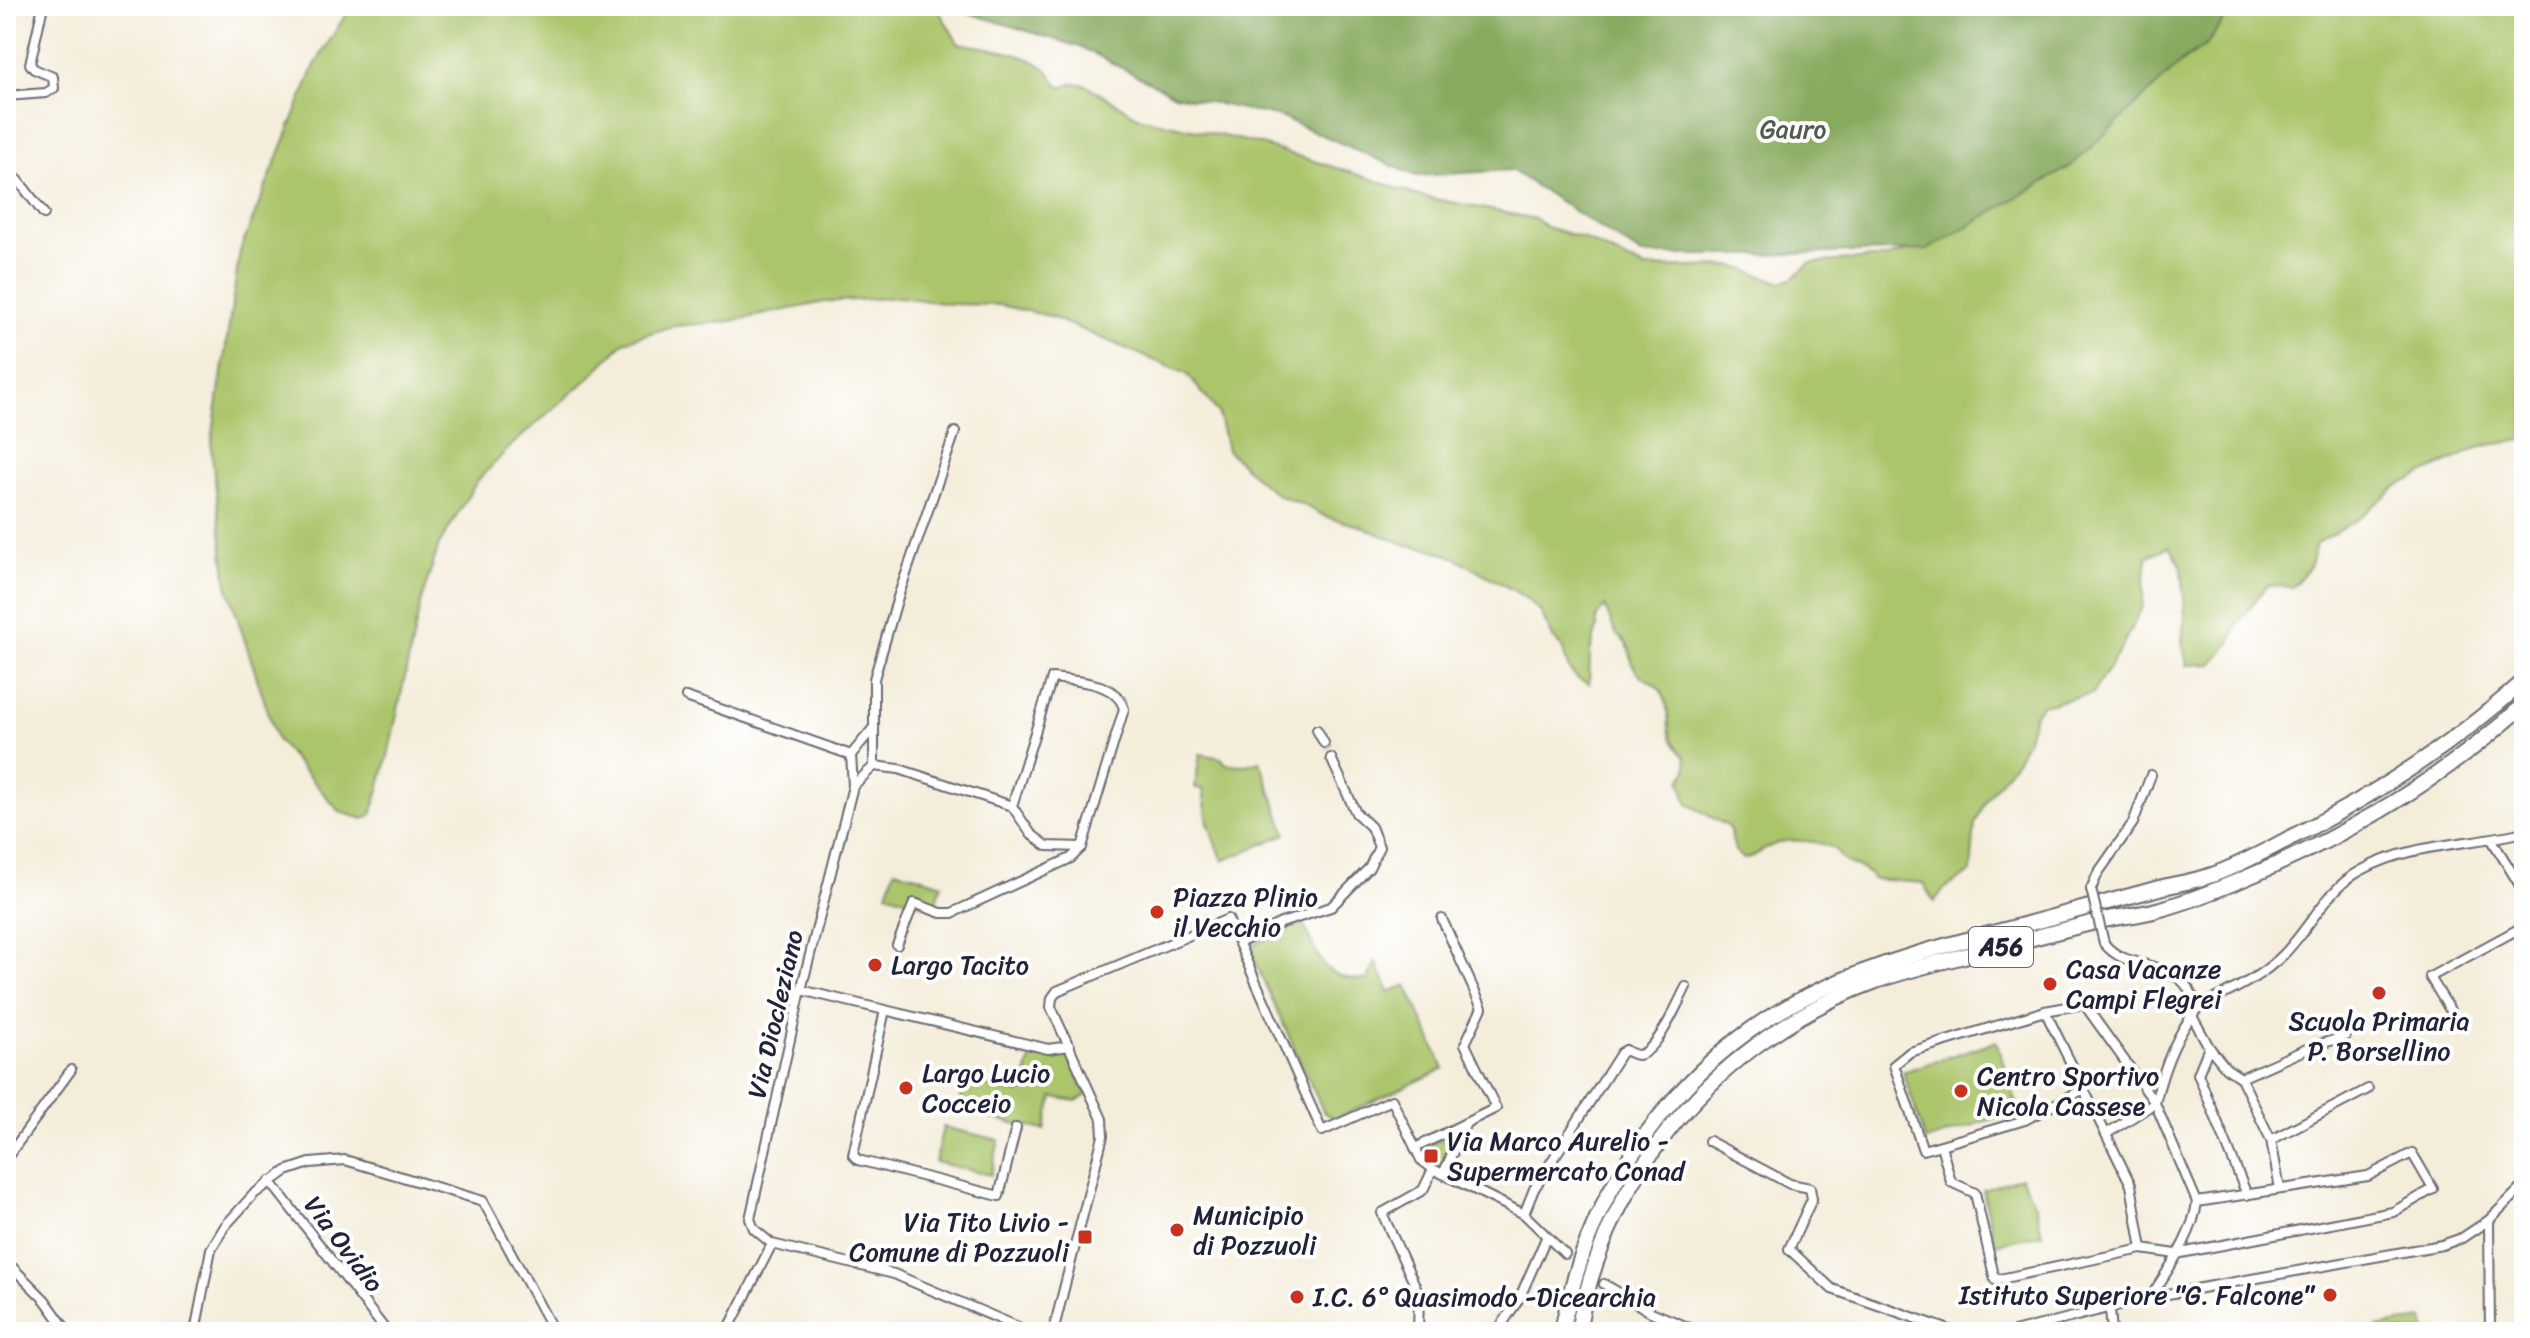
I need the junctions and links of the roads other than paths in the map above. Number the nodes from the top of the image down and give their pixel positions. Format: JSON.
{"nodes":[{"id":1,"x":43,"y":6,"type":"edge"},
{"id":2,"x":6,"y":96,"type":"edge"},
{"id":3,"x":6,"y":170,"type":"edge"},
{"id":4,"x":44,"y":214,"type":"dead end"},
{"id":5,"x":955,"y":432,"type":"dead end"},
{"id":6,"x":2524,"y":681,"type":"edge"},
{"id":7,"x":686,"y":697,"type":"dead end"},
{"id":8,"x":2524,"y":705,"type":"edge"},
{"id":9,"x":874,"y":727,"type":"junction"},
{"id":10,"x":1317,"y":730,"type":"dead end"},
{"id":11,"x":1324,"y":743,"type":"tunnel mouth"},
{"id":12,"x":851,"y":755,"type":"junction"},
{"id":13,"x":1331,"y":758,"type":"tunnel mouth"},
{"id":14,"x":874,"y":766,"type":"junction"},
{"id":15,"x":2151,"y":775,"type":"dead end"},
{"id":16,"x":853,"y":786,"type":"junction"},
{"id":17,"x":1012,"y":806,"type":"junction"},
{"id":18,"x":2524,"y":832,"type":"edge"},
{"id":19,"x":2492,"y":840,"type":"junction"},
{"id":20,"x":1082,"y":847,"type":"junction"},
{"id":21,"x":2524,"y":892,"type":"edge"},
{"id":22,"x":1442,"y":919,"type":"dead end"},
{"id":23,"x":2524,"y":926,"type":"edge"},
{"id":24,"x":1239,"y":943,"type":"junction"},
{"id":25,"x":897,"y":945,"type":"dead end"},
{"id":26,"x":1686,"y":987,"type":"dead end"},
{"id":27,"x":801,"y":990,"type":"junction"},
{"id":28,"x":2199,"y":1007,"type":"junction"},
{"id":29,"x":885,"y":1010,"type":"junction"},
{"id":30,"x":2450,"y":1010,"type":"dead end"},
{"id":31,"x":2045,"y":1011,"type":"junction"},
{"id":32,"x":2192,"y":1016,"type":"junction"},
{"id":33,"x":2346,"y":1036,"type":"dead end"},
{"id":34,"x":1070,"y":1046,"type":"junction"},
{"id":35,"x":2209,"y":1047,"type":"junction"},
{"id":36,"x":71,"y":1070,"type":"dead end"},
{"id":37,"x":2241,"y":1078,"type":"junction"},
{"id":38,"x":2084,"y":1089,"type":"junction"},
{"id":39,"x":2368,"y":1089,"type":"dead end"},
{"id":40,"x":2155,"y":1103,"type":"junction"},
{"id":41,"x":1466,"y":1122,"type":"junction"},
{"id":42,"x":1016,"y":1128,"type":"dead end"},
{"id":43,"x":2106,"y":1134,"type":"junction"},
{"id":44,"x":2271,"y":1140,"type":"junction"},
{"id":45,"x":1709,"y":1141,"type":"dead end"},
{"id":46,"x":1941,"y":1145,"type":"junction"},
{"id":47,"x":1415,"y":1148,"type":"junction"},
{"id":48,"x":6,"y":1159,"type":"edge"},
{"id":49,"x":1433,"y":1169,"type":"junction"},
{"id":50,"x":1443,"y":1174,"type":"junction"},
{"id":51,"x":270,"y":1181,"type":"junction"},
{"id":52,"x":2524,"y":1185,"type":"edge"},
{"id":53,"x":2280,"y":1189,"type":"junction"},
{"id":54,"x":2247,"y":1195,"type":"junction"},
{"id":55,"x":2197,"y":1202,"type":"junction"},
{"id":56,"x":1524,"y":1214,"type":"junction"},
{"id":57,"x":2489,"y":1220,"type":"junction"},
{"id":58,"x":1546,"y":1238,"type":"junction"},
{"id":59,"x":772,"y":1244,"type":"junction"},
{"id":60,"x":2142,"y":1249,"type":"junction"},
{"id":61,"x":1565,"y":1254,"type":"dead end"},
{"id":62,"x":2176,"y":1254,"type":"junction"},
{"id":63,"x":6,"y":1261,"type":"edge"},
{"id":64,"x":1604,"y":1284,"type":"dead end"},
{"id":65,"x":2151,"y":1297,"type":"junction"},
{"id":66,"x":2110,"y":1309,"type":"junction"},
{"id":67,"x":68,"y":1332,"type":"edge"},
{"id":68,"x":195,"y":1332,"type":"edge"},
{"id":69,"x":387,"y":1332,"type":"edge"},
{"id":70,"x":554,"y":1332,"type":"edge"},
{"id":71,"x":727,"y":1332,"type":"edge"},
{"id":72,"x":1030,"y":1332,"type":"edge"},
{"id":73,"x":1053,"y":1332,"type":"edge"},
{"id":74,"x":1418,"y":1332,"type":"edge"},
{"id":75,"x":1497,"y":1332,"type":"edge"},
{"id":76,"x":1562,"y":1332,"type":"edge"},
{"id":77,"x":1578,"y":1332,"type":"edge"},
{"id":78,"x":1700,"y":1332,"type":"edge"},
{"id":79,"x":1955,"y":1332,"type":"edge"},
{"id":80,"x":2014,"y":1332,"type":"edge"},
{"id":81,"x":2112,"y":1332,"type":"edge"},
{"id":82,"x":2490,"y":1332,"type":"edge"}],
"edges":[{"from":1,"to":2,"type":"street"},
{"from":3,"to":4,"type":"street"},
{"from":5,"to":9,"type":"street"},
{"from":6,"to":76,"type":"highway","number":"A56"},
{"from":7,"to":12,"type":"street"},
{"from":8,"to":77,"type":"highway","number":"A56"},
{"from":9,"to":12,"type":"street"},
{"from":9,"to":14,"type":"street"},
{"from":10,"to":11,"type":"street"},
{"from":12,"to":16,"type":"street","name":"Via Diocleziano"},
{"from":13,"to":24,"type":"street"},
{"from":14,"to":16,"type":"street"},
{"from":14,"to":17,"type":"street"},
{"from":15,"to":28,"type":"street","bridge":true},
{"from":16,"to":27,"type":"street","name":"Via Diocleziano"},
{"from":17,"to":20,"type":"street"},
{"from":17,"to":20,"type":"street"},
{"from":18,"to":19,"type":"street"},
{"from":19,"to":21,"type":"street"},
{"from":19,"to":28,"type":"street"},
{"from":20,"to":25,"type":"street"},
{"from":22,"to":41,"type":"street"},
{"from":23,"to":30,"type":"street"},
{"from":24,"to":34,"type":"street"},
{"from":24,"to":47,"type":"street"},
{"from":26,"to":56,"type":"street"},
{"from":27,"to":29,"type":"street"},
{"from":27,"to":59,"type":"street","name":"Via Diocleziano"},
{"from":28,"to":32,"type":"street"},
{"from":29,"to":34,"type":"street"},
{"from":29,"to":42,"type":"street"},
{"from":31,"to":38,"type":"street"},
{"from":31,"to":40,"type":"street"},
{"from":31,"to":46,"type":"street"},
{"from":32,"to":35,"type":"street"},
{"from":32,"to":40,"type":"street"},
{"from":33,"to":37,"type":"street"},
{"from":34,"to":73,"type":"street"},
{"from":35,"to":37,"type":"street"},
{"from":35,"to":54,"type":"street"},
{"from":36,"to":48,"type":"street"},
{"from":37,"to":44,"type":"street"},
{"from":38,"to":43,"type":"street"},
{"from":38,"to":46,"type":"street"},
{"from":39,"to":44,"type":"street"},
{"from":40,"to":43,"type":"street"},
{"from":40,"to":55,"type":"street"},
{"from":41,"to":47,"type":"street"},
{"from":41,"to":50,"type":"street"},
{"from":43,"to":60,"type":"street"},
{"from":44,"to":53,"type":"street"},
{"from":45,"to":79,"type":"street"},
{"from":46,"to":60,"type":"street"},
{"from":47,"to":49,"type":"street"},
{"from":49,"to":50,"type":"street"},
{"from":49,"to":74,"type":"street"},
{"from":50,"to":56,"type":"street"},
{"from":51,"to":68,"type":"street"},
{"from":51,"to":69,"type":"street","name":"Via Ovidio"},
{"from":51,"to":70,"type":"street"},
{"from":52,"to":57,"type":"street"},
{"from":53,"to":54,"type":"street"},
{"from":53,"to":62,"type":"street"},
{"from":54,"to":55,"type":"street"},
{"from":55,"to":62,"type":"street"},
{"from":56,"to":58,"type":"street"},
{"from":57,"to":65,"type":"street"},
{"from":57,"to":82,"type":"street"},
{"from":58,"to":61,"type":"street"},
{"from":58,"to":75,"type":"street"},
{"from":59,"to":71,"type":"street"},
{"from":59,"to":72,"type":"street"},
{"from":60,"to":62,"type":"street"},
{"from":62,"to":65,"type":"street"},
{"from":63,"to":67,"type":"street"},
{"from":64,"to":78,"type":"street"},
{"from":65,"to":66,"type":"street"},
{"from":66,"to":80,"type":"street"},
{"from":66,"to":81,"type":"street"}]}
